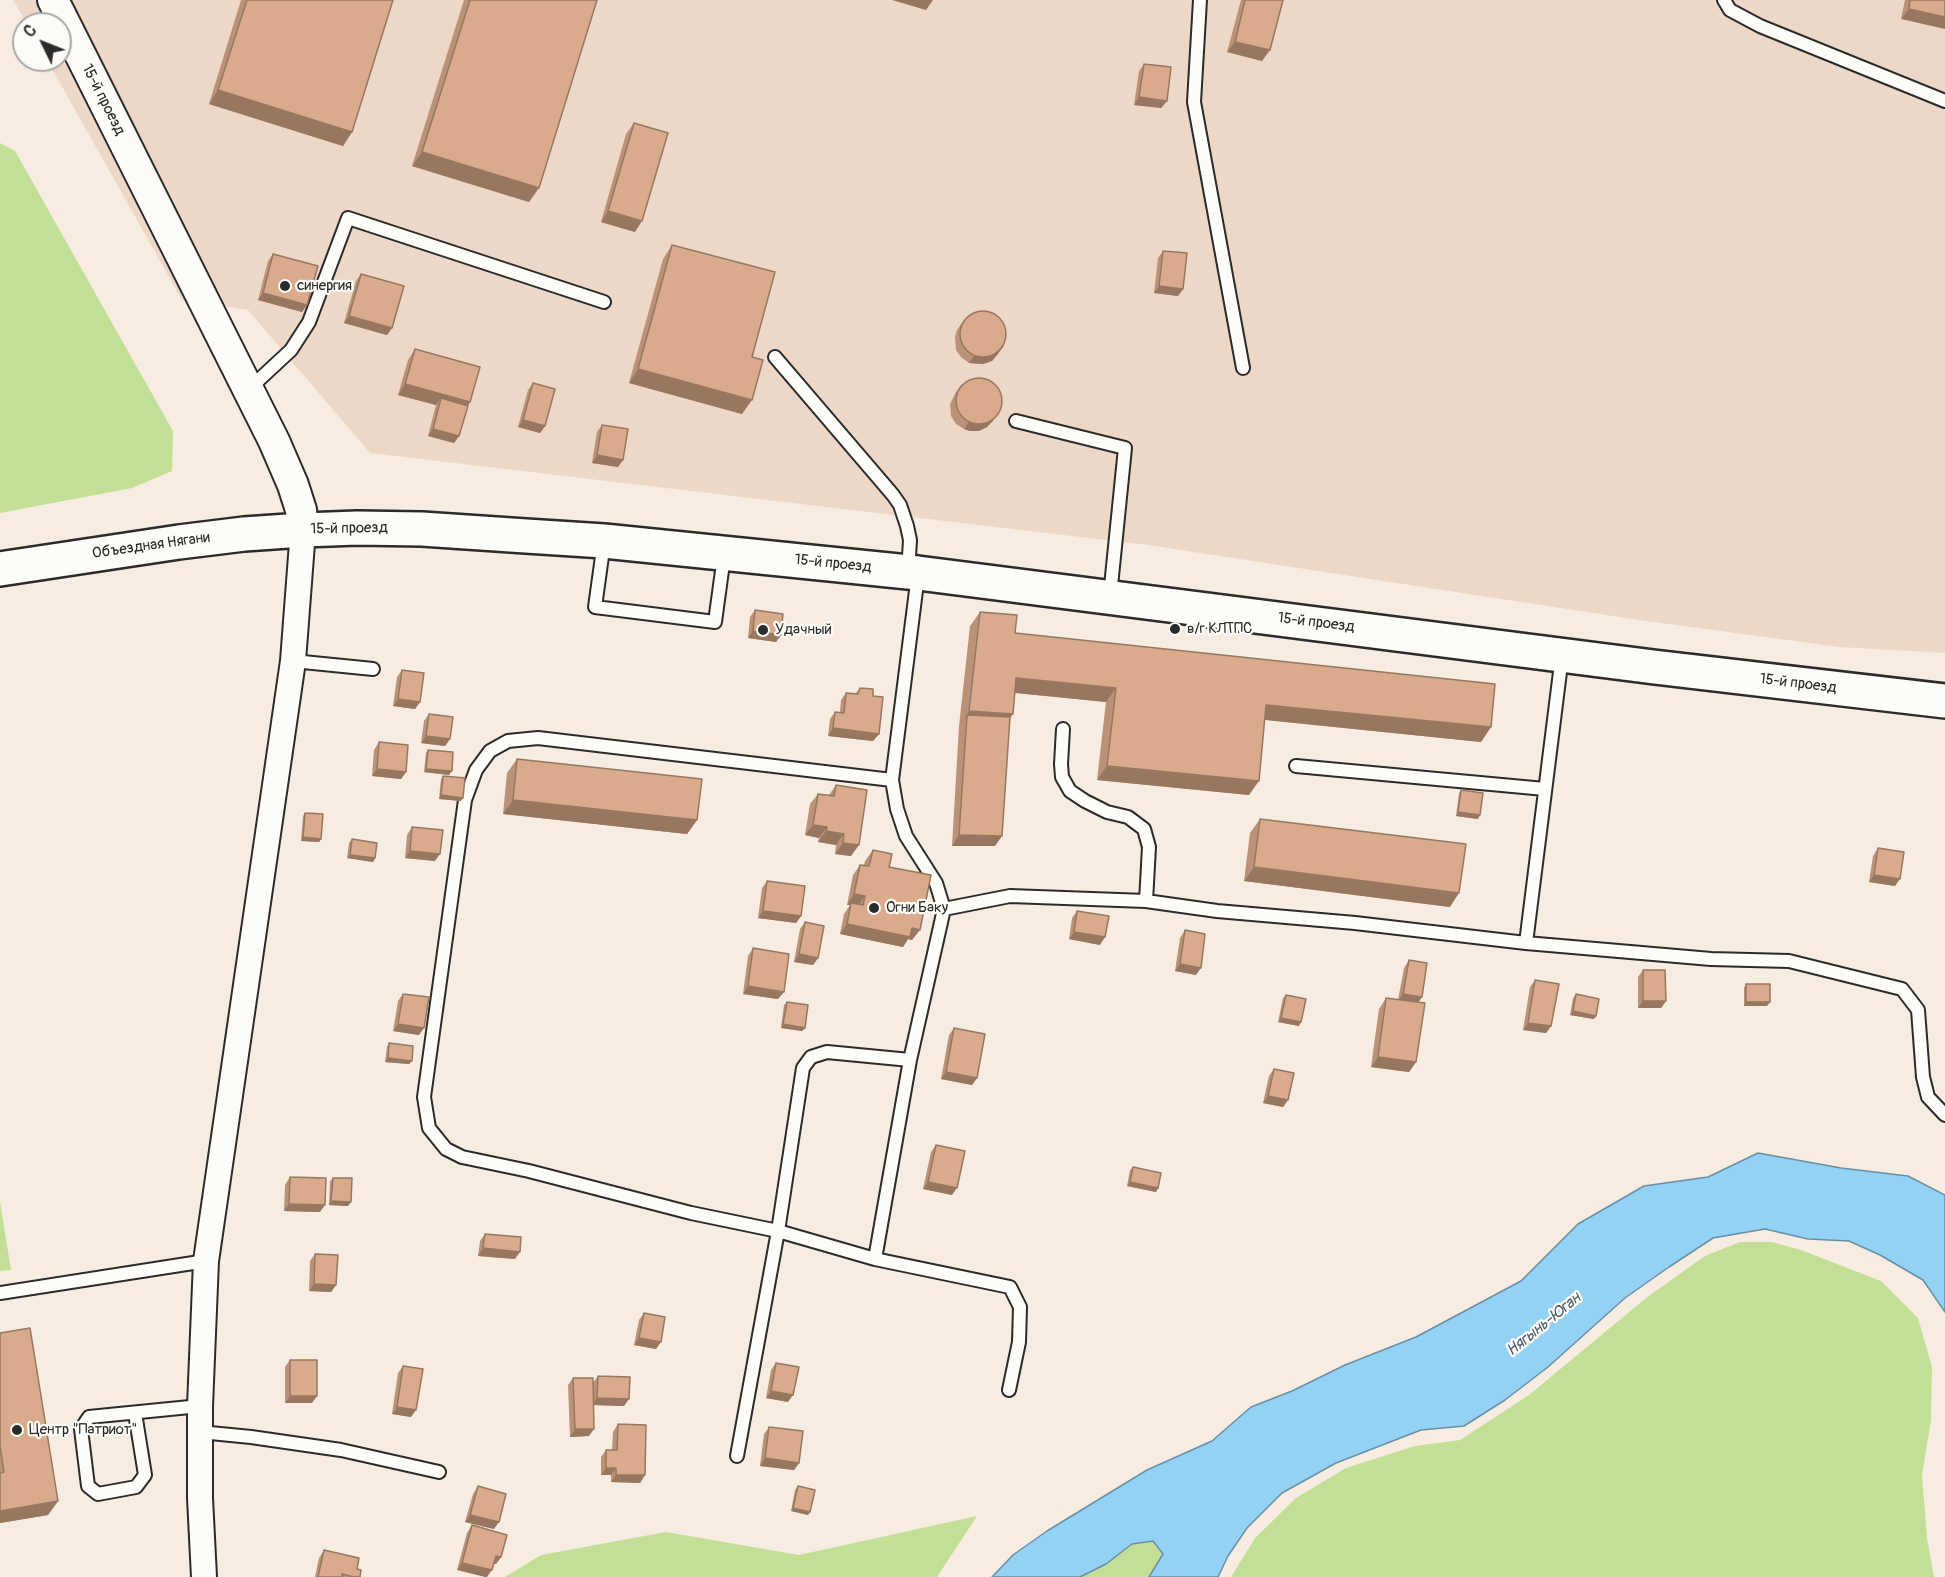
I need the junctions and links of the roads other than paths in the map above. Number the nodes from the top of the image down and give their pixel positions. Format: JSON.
{"nodes":[{"id":1,"x":53,"y":0,"type":"edge"},
{"id":2,"x":1200,"y":0,"type":"edge"},
{"id":3,"x":1724,"y":0,"type":"edge"},
{"id":4,"x":1945,"y":101,"type":"edge"},
{"id":5,"x":604,"y":302,"type":"dead end"},
{"id":6,"x":775,"y":357,"type":"dead end"},
{"id":7,"x":1243,"y":368,"type":"dead end"},
{"id":8,"x":249,"y":389,"type":"junction"},
{"id":9,"x":1016,"y":421,"type":"dead end"},
{"id":10,"x":303,"y":530,"type":"junction"},
{"id":11,"x":604,"y":541,"type":"junction"},
{"id":12,"x":724,"y":554,"type":"junction"},
{"id":13,"x":0,"y":569,"type":"edge"},
{"id":14,"x":913,"y":572,"type":"junction"},
{"id":15,"x":1110,"y":597,"type":"junction"},
{"id":16,"x":1562,"y":655,"type":"junction"},
{"id":17,"x":293,"y":661,"type":"junction"},
{"id":18,"x":373,"y":669,"type":"dead end"},
{"id":19,"x":1945,"y":701,"type":"edge"},
{"id":20,"x":1063,"y":729,"type":"dead end"},
{"id":21,"x":1296,"y":766,"type":"dead end"},
{"id":22,"x":892,"y":780,"type":"junction"},
{"id":23,"x":1545,"y":789,"type":"junction"},
{"id":24,"x":1146,"y":901,"type":"junction"},
{"id":25,"x":944,"y":909,"type":"junction"},
{"id":26,"x":1526,"y":943,"type":"junction"},
{"id":27,"x":910,"y":1060,"type":"junction"},
{"id":28,"x":1945,"y":1115,"type":"edge"},
{"id":29,"x":778,"y":1231,"type":"junction"},
{"id":30,"x":875,"y":1259,"type":"junction"},
{"id":31,"x":206,"y":1261,"type":"junction"},
{"id":32,"x":0,"y":1293,"type":"edge"},
{"id":33,"x":1009,"y":1390,"type":"dead end"},
{"id":34,"x":200,"y":1407,"type":"junction"},
{"id":35,"x":135,"y":1413,"type":"junction"},
{"id":36,"x":200,"y":1432,"type":"junction"},
{"id":37,"x":737,"y":1456,"type":"dead end"},
{"id":38,"x":439,"y":1472,"type":"dead end"},
{"id":39,"x":204,"y":1577,"type":"edge"}],
"edges":[{"from":1,"to":8,"type":"street","name":"15-й проезд"},
{"from":2,"to":7,"type":"lane"},
{"from":3,"to":4,"type":"lane"},
{"from":5,"to":8,"type":"lane"},
{"from":6,"to":14,"type":"lane"},
{"from":8,"to":10,"type":"street","name":"15-й проезд"},
{"from":9,"to":15,"type":"lane"},
{"from":10,"to":11,"type":"main road","name":"15-й проезд"},
{"from":10,"to":13,"type":"main road","name":"Объездная Нягани"},
{"from":10,"to":17,"type":"street"},
{"from":11,"to":12,"type":"main road","name":"15-й проезд"},
{"from":11,"to":12,"type":"lane"},
{"from":12,"to":14,"type":"main road","name":"15-й проезд"},
{"from":14,"to":15,"type":"main road","name":"15-й проезд"},
{"from":14,"to":22,"type":"lane"},
{"from":15,"to":16,"type":"main road","name":"15-й проезд"},
{"from":16,"to":19,"type":"main road","name":"15-й проезд"},
{"from":16,"to":23,"type":"lane"},
{"from":17,"to":18,"type":"lane"},
{"from":17,"to":31,"type":"street"},
{"from":20,"to":24,"type":"lane"},
{"from":21,"to":23,"type":"lane"},
{"from":22,"to":25,"type":"lane"},
{"from":22,"to":29,"type":"lane"},
{"from":23,"to":26,"type":"lane"},
{"from":24,"to":25,"type":"lane"},
{"from":24,"to":26,"type":"lane"},
{"from":25,"to":27,"type":"lane"},
{"from":26,"to":28,"type":"lane"},
{"from":27,"to":29,"type":"lane"},
{"from":27,"to":30,"type":"lane"},
{"from":29,"to":30,"type":"lane"},
{"from":29,"to":37,"type":"lane"},
{"from":30,"to":33,"type":"lane"},
{"from":31,"to":32,"type":"lane"},
{"from":31,"to":34,"type":"street"},
{"from":34,"to":35,"type":"lane"},
{"from":34,"to":36,"type":"street"},
{"from":35,"to":35,"type":"lane"},
{"from":36,"to":38,"type":"lane"},
{"from":36,"to":39,"type":"street"}]}
